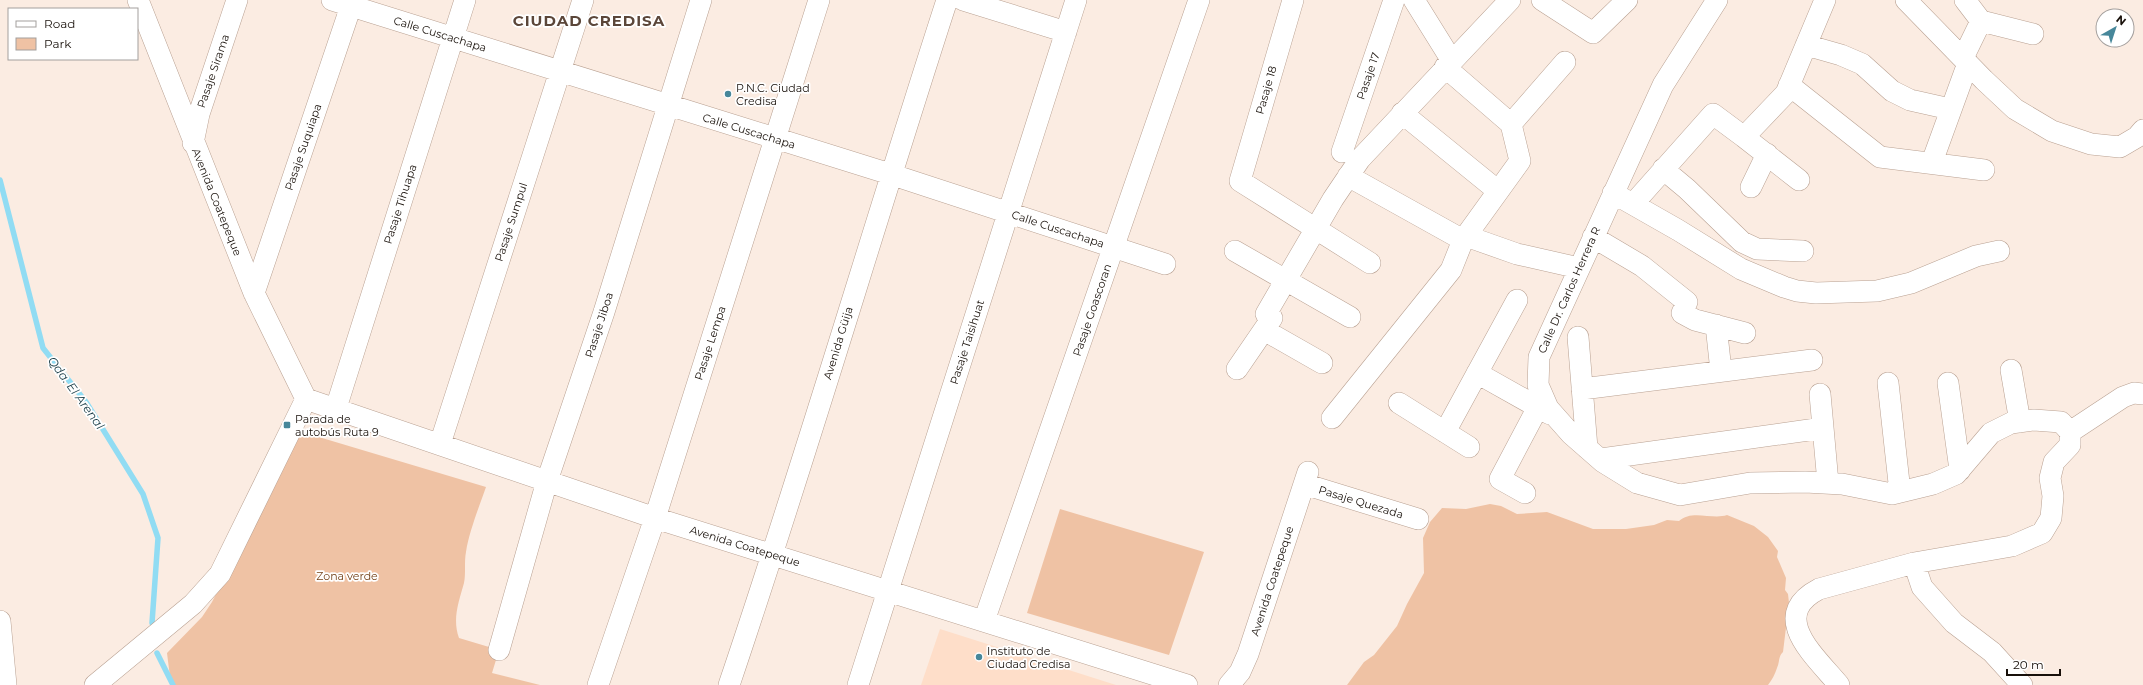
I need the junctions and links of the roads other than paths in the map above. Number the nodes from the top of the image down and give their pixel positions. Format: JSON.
{"nodes":[{"id":1,"x":138,"y":0,"type":"edge"},
{"id":2,"x":154,"y":0,"type":"edge"},
{"id":3,"x":237,"y":0,"type":"edge"},
{"id":4,"x":465,"y":0,"type":"edge"},
{"id":5,"x":583,"y":0,"type":"edge"},
{"id":6,"x":701,"y":0,"type":"edge"},
{"id":7,"x":819,"y":0,"type":"edge"},
{"id":8,"x":946,"y":0,"type":"edge"},
{"id":9,"x":963,"y":0,"type":"edge"},
{"id":10,"x":1076,"y":0,"type":"edge"},
{"id":11,"x":1200,"y":0,"type":"edge"},
{"id":12,"x":1293,"y":0,"type":"edge"},
{"id":13,"x":1394,"y":0,"type":"edge"},
{"id":14,"x":1414,"y":0,"type":"edge"},
{"id":15,"x":1510,"y":0,"type":"edge"},
{"id":16,"x":1542,"y":0,"type":"edge"},
{"id":17,"x":1627,"y":0,"type":"edge"},
{"id":18,"x":1717,"y":0,"type":"edge"},
{"id":19,"x":1825,"y":0,"type":"edge"},
{"id":20,"x":1906,"y":0,"type":"edge"},
{"id":21,"x":1965,"y":0,"type":"edge"},
{"id":22,"x":345,"y":2,"type":"edge"},
{"id":23,"x":1981,"y":21,"type":"junction"},
{"id":24,"x":146,"y":22,"type":"junction"},
{"id":25,"x":1066,"y":32,"type":"junction"},
{"id":26,"x":2033,"y":34,"type":"dead end"},
{"id":27,"x":453,"y":38,"type":"junction"},
{"id":28,"x":1806,"y":45,"type":"junction"},
{"id":29,"x":1965,"y":60,"type":"junction"},
{"id":30,"x":1565,"y":62,"type":"dead end"},
{"id":31,"x":1448,"y":64,"type":"junction"},
{"id":32,"x":559,"y":71,"type":"junction"},
{"id":33,"x":1789,"y":85,"type":"junction"},
{"id":34,"x":669,"y":106,"type":"junction"},
{"id":35,"x":1950,"y":109,"type":"junction"},
{"id":36,"x":1402,"y":113,"type":"junction"},
{"id":37,"x":1511,"y":124,"type":"junction"},
{"id":38,"x":2143,"y":130,"type":"edge"},
{"id":39,"x":1744,"y":137,"type":"junction"},
{"id":40,"x":775,"y":140,"type":"junction"},
{"id":41,"x":193,"y":143,"type":"junction"},
{"id":42,"x":1342,"y":152,"type":"dead end"},
{"id":43,"x":1767,"y":154,"type":"junction"},
{"id":44,"x":1932,"y":162,"type":"junction"},
{"id":45,"x":1663,"y":169,"type":"junction"},
{"id":46,"x":1984,"y":170,"type":"dead end"},
{"id":47,"x":890,"y":174,"type":"junction"},
{"id":48,"x":1348,"y":176,"type":"junction"},
{"id":49,"x":1799,"y":180,"type":"dead end"},
{"id":50,"x":1751,"y":187,"type":"dead end"},
{"id":51,"x":1498,"y":191,"type":"junction"},
{"id":52,"x":1613,"y":193,"type":"junction"},
{"id":53,"x":1633,"y":204,"type":"junction"},
{"id":54,"x":1008,"y":213,"type":"junction"},
{"id":55,"x":1316,"y":230,"type":"junction"},
{"id":56,"x":1593,"y":237,"type":"junction"},
{"id":57,"x":1464,"y":238,"type":"junction"},
{"id":58,"x":1114,"y":248,"type":"junction"},
{"id":59,"x":1235,"y":251,"type":"dead end"},
{"id":60,"x":1803,"y":251,"type":"dead end"},
{"id":61,"x":1999,"y":251,"type":"dead end"},
{"id":62,"x":1370,"y":263,"type":"dead end"},
{"id":63,"x":1165,"y":264,"type":"dead end"},
{"id":64,"x":1579,"y":268,"type":"junction"},
{"id":65,"x":1286,"y":281,"type":"junction"},
{"id":66,"x":254,"y":293,"type":"junction"},
{"id":67,"x":1516,"y":300,"type":"dead end"},
{"id":68,"x":1350,"y":317,"type":"dead end"},
{"id":69,"x":1716,"y":325,"type":"junction"},
{"id":70,"x":1264,"y":330,"type":"junction"},
{"id":71,"x":1745,"y":333,"type":"dead end"},
{"id":72,"x":1578,"y":337,"type":"dead end"},
{"id":73,"x":1812,"y":360,"type":"dead end"},
{"id":74,"x":1322,"y":363,"type":"dead end"},
{"id":75,"x":1237,"y":369,"type":"dead end"},
{"id":76,"x":2011,"y":370,"type":"dead end"},
{"id":77,"x":1721,"y":371,"type":"junction"},
{"id":78,"x":1477,"y":373,"type":"junction"},
{"id":79,"x":1888,"y":383,"type":"dead end"},
{"id":80,"x":1948,"y":383,"type":"dead end"},
{"id":81,"x":1582,"y":389,"type":"junction"},
{"id":82,"x":1820,"y":394,"type":"dead end"},
{"id":83,"x":2143,"y":394,"type":"edge"},
{"id":84,"x":306,"y":399,"type":"junction"},
{"id":85,"x":1399,"y":403,"type":"dead end"},
{"id":86,"x":336,"y":408,"type":"junction"},
{"id":87,"x":1547,"y":412,"type":"junction"},
{"id":88,"x":1332,"y":418,"type":"dead end"},
{"id":89,"x":2020,"y":422,"type":"junction"},
{"id":90,"x":1823,"y":428,"type":"junction"},
{"id":91,"x":1445,"y":432,"type":"junction"},
{"id":92,"x":2070,"y":432,"type":"junction"},
{"id":93,"x":440,"y":444,"type":"junction"},
{"id":94,"x":1469,"y":447,"type":"dead end"},
{"id":95,"x":1594,"y":454,"type":"junction"},
{"id":96,"x":1960,"y":470,"type":"junction"},
{"id":97,"x":1306,"y":478,"type":"joint"},
{"id":98,"x":547,"y":481,"type":"junction"},
{"id":99,"x":1828,"y":483,"type":"junction"},
{"id":100,"x":1900,"y":492,"type":"junction"},
{"id":101,"x":1525,"y":493,"type":"dead end"},
{"id":102,"x":655,"y":518,"type":"junction"},
{"id":103,"x":1418,"y":519,"type":"dead end"},
{"id":104,"x":773,"y":554,"type":"junction"},
{"id":105,"x":1914,"y":563,"type":"junction"},
{"id":106,"x":888,"y":591,"type":"junction"},
{"id":107,"x":0,"y":621,"type":"edge"},
{"id":108,"x":984,"y":621,"type":"junction"},
{"id":109,"x":1251,"y":644,"type":"junction"},
{"id":110,"x":499,"y":650,"type":"dead end"},
{"id":111,"x":6,"y":685,"type":"edge"},
{"id":112,"x":95,"y":685,"type":"edge"},
{"id":113,"x":598,"y":685,"type":"edge"},
{"id":114,"x":729,"y":685,"type":"edge"},
{"id":115,"x":858,"y":685,"type":"edge"},
{"id":116,"x":1187,"y":685,"type":"edge"},
{"id":117,"x":1229,"y":685,"type":"edge"},
{"id":118,"x":1240,"y":685,"type":"edge"},
{"id":119,"x":1839,"y":685,"type":"edge"},
{"id":120,"x":2022,"y":685,"type":"edge"}],
"edges":[{"from":1,"to":24,"type":"street","name":"Avenida Coatepeque"},
{"from":2,"to":24,"type":"street"},
{"from":3,"to":41,"type":"street","name":"Pasaje Sirama"},
{"from":4,"to":27,"type":"street","name":"Pasaje Tihuapa"},
{"from":5,"to":32,"type":"street","name":"Pasaje Sumpul"},
{"from":6,"to":34,"type":"street","name":"Pasaje Jiboa"},
{"from":7,"to":40,"type":"street","name":"Pasaje Lempa"},
{"from":8,"to":47,"type":"street","name":"Avenida Güija"},
{"from":9,"to":25,"type":"street"},
{"from":10,"to":25,"type":"street","name":"Pasaje Taisihuat"},
{"from":11,"to":58,"type":"street","name":"Pasaje Goascoran"},
{"from":12,"to":55,"type":"street","name":"Pasaje 18"},
{"from":13,"to":42,"type":"street","name":"Pasaje 17"},
{"from":14,"to":31,"type":"street"},
{"from":15,"to":31,"type":"street"},
{"from":16,"to":17,"type":"street"},
{"from":18,"to":52,"type":"street","name":"Calle Dr. Carlos Herrera R"},
{"from":19,"to":28,"type":"street"},
{"from":20,"to":29,"type":"street"},
{"from":21,"to":23,"type":"street"},
{"from":22,"to":27,"type":"street","name":"Calle Cuscachapa"},
{"from":22,"to":66,"type":"street","name":"Pasaje Suquiapa"},
{"from":23,"to":26,"type":"street"},
{"from":23,"to":29,"type":"street"},
{"from":24,"to":41,"type":"street","name":"Avenida Coatepeque"},
{"from":25,"to":54,"type":"street","name":"Pasaje Taisihuat"},
{"from":27,"to":32,"type":"street","name":"Calle Cuscachapa"},
{"from":27,"to":86,"type":"street","name":"Pasaje Tihuapa"},
{"from":28,"to":33,"type":"street"},
{"from":28,"to":35,"type":"street"},
{"from":29,"to":35,"type":"street"},
{"from":29,"to":38,"type":"street"},
{"from":30,"to":37,"type":"street"},
{"from":31,"to":36,"type":"street"},
{"from":31,"to":37,"type":"street"},
{"from":32,"to":34,"type":"street","name":"Calle Cuscachapa"},
{"from":32,"to":93,"type":"street","name":"Pasaje Sumpul"},
{"from":33,"to":39,"type":"street"},
{"from":33,"to":44,"type":"street"},
{"from":34,"to":40,"type":"street","name":"Calle Cuscachapa"},
{"from":34,"to":98,"type":"street","name":"Pasaje Jiboa"},
{"from":35,"to":44,"type":"street"},
{"from":36,"to":48,"type":"street"},
{"from":36,"to":51,"type":"street"},
{"from":37,"to":51,"type":"street"},
{"from":39,"to":43,"type":"street"},
{"from":39,"to":45,"type":"street"},
{"from":40,"to":47,"type":"street","name":"Calle Cuscachapa"},
{"from":40,"to":102,"type":"street","name":"Pasaje Lempa"},
{"from":41,"to":66,"type":"street","name":"Avenida Coatepeque"},
{"from":43,"to":49,"type":"street"},
{"from":43,"to":50,"type":"street"},
{"from":44,"to":46,"type":"street"},
{"from":45,"to":53,"type":"street"},
{"from":45,"to":60,"type":"street"},
{"from":47,"to":54,"type":"street","name":"Calle Cuscachapa"},
{"from":47,"to":104,"type":"street","name":"Avenida Güija"},
{"from":48,"to":55,"type":"street"},
{"from":48,"to":57,"type":"street"},
{"from":51,"to":57,"type":"street"},
{"from":52,"to":53,"type":"street"},
{"from":52,"to":56,"type":"street","name":"Calle Dr. Carlos Herrera R"},
{"from":53,"to":61,"type":"street"},
{"from":54,"to":58,"type":"street","name":"Calle Cuscachapa"},
{"from":54,"to":106,"type":"street","name":"Pasaje Taisihuat"},
{"from":55,"to":62,"type":"street"},
{"from":55,"to":65,"type":"street"},
{"from":56,"to":64,"type":"street","name":"Calle Dr. Carlos Herrera R"},
{"from":56,"to":69,"type":"street"},
{"from":57,"to":64,"type":"street"},
{"from":57,"to":88,"type":"street"},
{"from":58,"to":63,"type":"street","name":"Calle Cuscachapa"},
{"from":58,"to":108,"type":"street","name":"Pasaje Goascoran"},
{"from":59,"to":65,"type":"street"},
{"from":64,"to":87,"type":"street","name":"Calle Dr. Carlos Herrera R"},
{"from":65,"to":68,"type":"street"},
{"from":65,"to":70,"type":"street"},
{"from":66,"to":84,"type":"street","name":"Avenida Coatepeque"},
{"from":67,"to":78,"type":"street"},
{"from":69,"to":71,"type":"street"},
{"from":69,"to":77,"type":"street"},
{"from":70,"to":74,"type":"street"},
{"from":70,"to":75,"type":"street"},
{"from":72,"to":81,"type":"street"},
{"from":73,"to":77,"type":"street"},
{"from":76,"to":89,"type":"street"},
{"from":77,"to":81,"type":"street"},
{"from":78,"to":87,"type":"street"},
{"from":78,"to":91,"type":"street"},
{"from":79,"to":100,"type":"street"},
{"from":80,"to":96,"type":"street"},
{"from":81,"to":95,"type":"street"},
{"from":82,"to":90,"type":"street"},
{"from":83,"to":92,"type":"street"},
{"from":84,"to":86,"type":"street","name":"Avenida Coatepeque"},
{"from":84,"to":112,"type":"street"},
{"from":85,"to":91,"type":"street"},
{"from":86,"to":93,"type":"street","name":"Avenida Coatepeque"},
{"from":87,"to":95,"type":"street","name":"Calle Dr. Carlos Herrera R"},
{"from":87,"to":101,"type":"street"},
{"from":89,"to":92,"type":"street","name":"Calle Dr. Carlos Herrera R"},
{"from":89,"to":96,"type":"street","name":"Calle Dr. Carlos Herrera R"},
{"from":90,"to":95,"type":"street"},
{"from":90,"to":99,"type":"street"},
{"from":91,"to":94,"type":"street"},
{"from":92,"to":105,"type":"street"},
{"from":93,"to":98,"type":"street","name":"Avenida Coatepeque"},
{"from":95,"to":99,"type":"street","name":"Calle Dr. Carlos Herrera R"},
{"from":96,"to":100,"type":"street","name":"Calle Dr. Carlos Herrera R"},
{"from":97,"to":103,"type":"street","name":"Pasaje Quezada"},
{"from":97,"to":109,"type":"street","name":"Avenida Coatepeque"},
{"from":98,"to":102,"type":"street","name":"Avenida Coatepeque"},
{"from":98,"to":110,"type":"street","name":"Pasaje Jiboa"},
{"from":99,"to":100,"type":"street","name":"Calle Dr. Carlos Herrera R"},
{"from":102,"to":104,"type":"street","name":"Avenida Coatepeque"},
{"from":102,"to":113,"type":"street","name":"Pasaje Lempa"},
{"from":104,"to":106,"type":"street","name":"Avenida Coatepeque"},
{"from":104,"to":114,"type":"street","name":"Avenida Güija"},
{"from":105,"to":119,"type":"street"},
{"from":105,"to":120,"type":"street"},
{"from":106,"to":108,"type":"street","name":"Avenida Coatepeque"},
{"from":106,"to":115,"type":"street","name":"Pasaje Taisihuat"},
{"from":107,"to":111,"type":"street"},
{"from":108,"to":116,"type":"street","name":"Avenida Coatepeque"},
{"from":109,"to":117,"type":"street","name":"Avenida Coatepeque"},
{"from":109,"to":118,"type":"street"}]}
